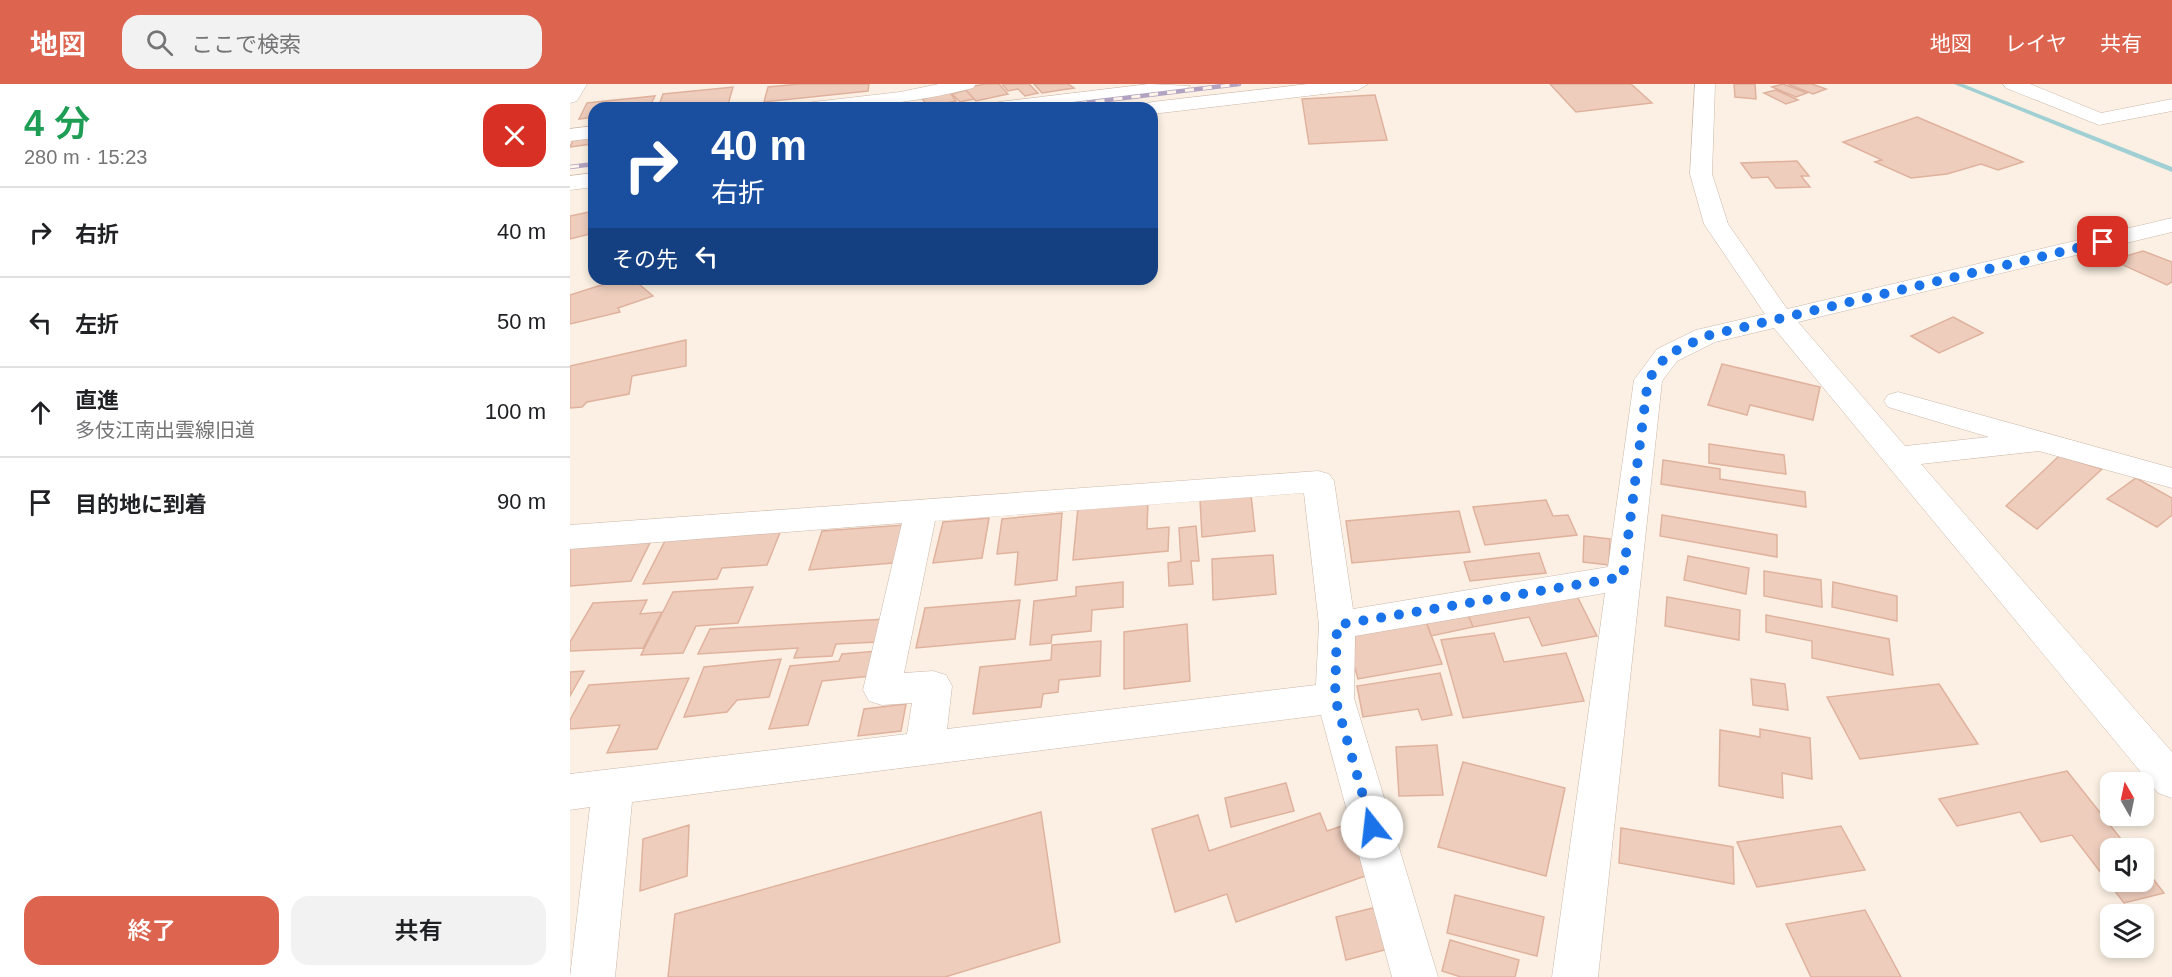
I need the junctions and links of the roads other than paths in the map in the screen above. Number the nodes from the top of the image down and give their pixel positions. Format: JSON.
{"nodes":[{"id":1,"x":577,"y":84,"type":"edge"},
{"id":2,"x":966,"y":84,"type":"edge"},
{"id":3,"x":1196,"y":84,"type":"edge"},
{"id":4,"x":1358,"y":84,"type":"edge"},
{"id":5,"x":1706,"y":84,"type":"edge"},
{"id":6,"x":2013,"y":84,"type":"edge"},
{"id":7,"x":570,"y":97,"type":"edge"},
{"id":8,"x":898,"y":97,"type":"edge"},
{"id":9,"x":859,"y":102,"type":"edge"},
{"id":10,"x":1048,"y":102,"type":"edge"},
{"id":11,"x":2172,"y":105,"type":"edge"},
{"id":12,"x":1158,"y":107,"type":"edge"},
{"id":13,"x":588,"y":133,"type":"edge"},
{"id":14,"x":570,"y":135,"type":"edge"},
{"id":15,"x":588,"y":181,"type":"edge"},
{"id":16,"x":570,"y":183,"type":"edge"},
{"id":17,"x":2172,"y":225,"type":"edge"},
{"id":18,"x":1781,"y":319,"type":"junction"},
{"id":19,"x":1898,"y":401,"type":"dead end"},
{"id":20,"x":2040,"y":441,"type":"junction"},
{"id":21,"x":1900,"y":456,"type":"junction"},
{"id":22,"x":2172,"y":478,"type":"edge"},
{"id":23,"x":921,"y":512,"type":"junction"},
{"id":24,"x":570,"y":537,"type":"edge"},
{"id":25,"x":1623,"y":577,"type":"junction"},
{"id":26,"x":1337,"y":625,"type":"junction"},
{"id":27,"x":1335,"y":698,"type":"junction"},
{"id":28,"x":925,"y":748,"type":"junction"},
{"id":29,"x":2172,"y":781,"type":"edge"},
{"id":30,"x":613,"y":786,"type":"junction"},
{"id":31,"x":570,"y":792,"type":"edge"},
{"id":32,"x":592,"y":977,"type":"edge"},
{"id":33,"x":1415,"y":977,"type":"edge"},
{"id":34,"x":1575,"y":977,"type":"edge"}],
"edges":[{"from":1,"to":7,"type":"street"},
{"from":2,"to":8,"type":"street"},
{"from":3,"to":10,"type":"street"},
{"from":4,"to":12,"type":"street"},
{"from":5,"to":18,"type":"street"},
{"from":6,"to":11,"type":"street"},
{"from":8,"to":9,"type":"street"},
{"from":13,"to":14,"type":"street"},
{"from":15,"to":16,"type":"street"},
{"from":17,"to":18,"type":"street"},
{"from":18,"to":21,"type":"street"},
{"from":18,"to":25,"type":"street"},
{"from":19,"to":20,"type":"street"},
{"from":20,"to":21,"type":"street"},
{"from":20,"to":22,"type":"street"},
{"from":21,"to":29,"type":"street"},
{"from":23,"to":24,"type":"street"},
{"from":23,"to":26,"type":"street"},
{"from":23,"to":28,"type":"street"},
{"from":25,"to":26,"type":"street"},
{"from":25,"to":34,"type":"street"},
{"from":26,"to":27,"type":"street"},
{"from":27,"to":28,"type":"street"},
{"from":27,"to":33,"type":"street"},
{"from":28,"to":30,"type":"street"},
{"from":30,"to":31,"type":"street"},
{"from":30,"to":32,"type":"street"}]}
